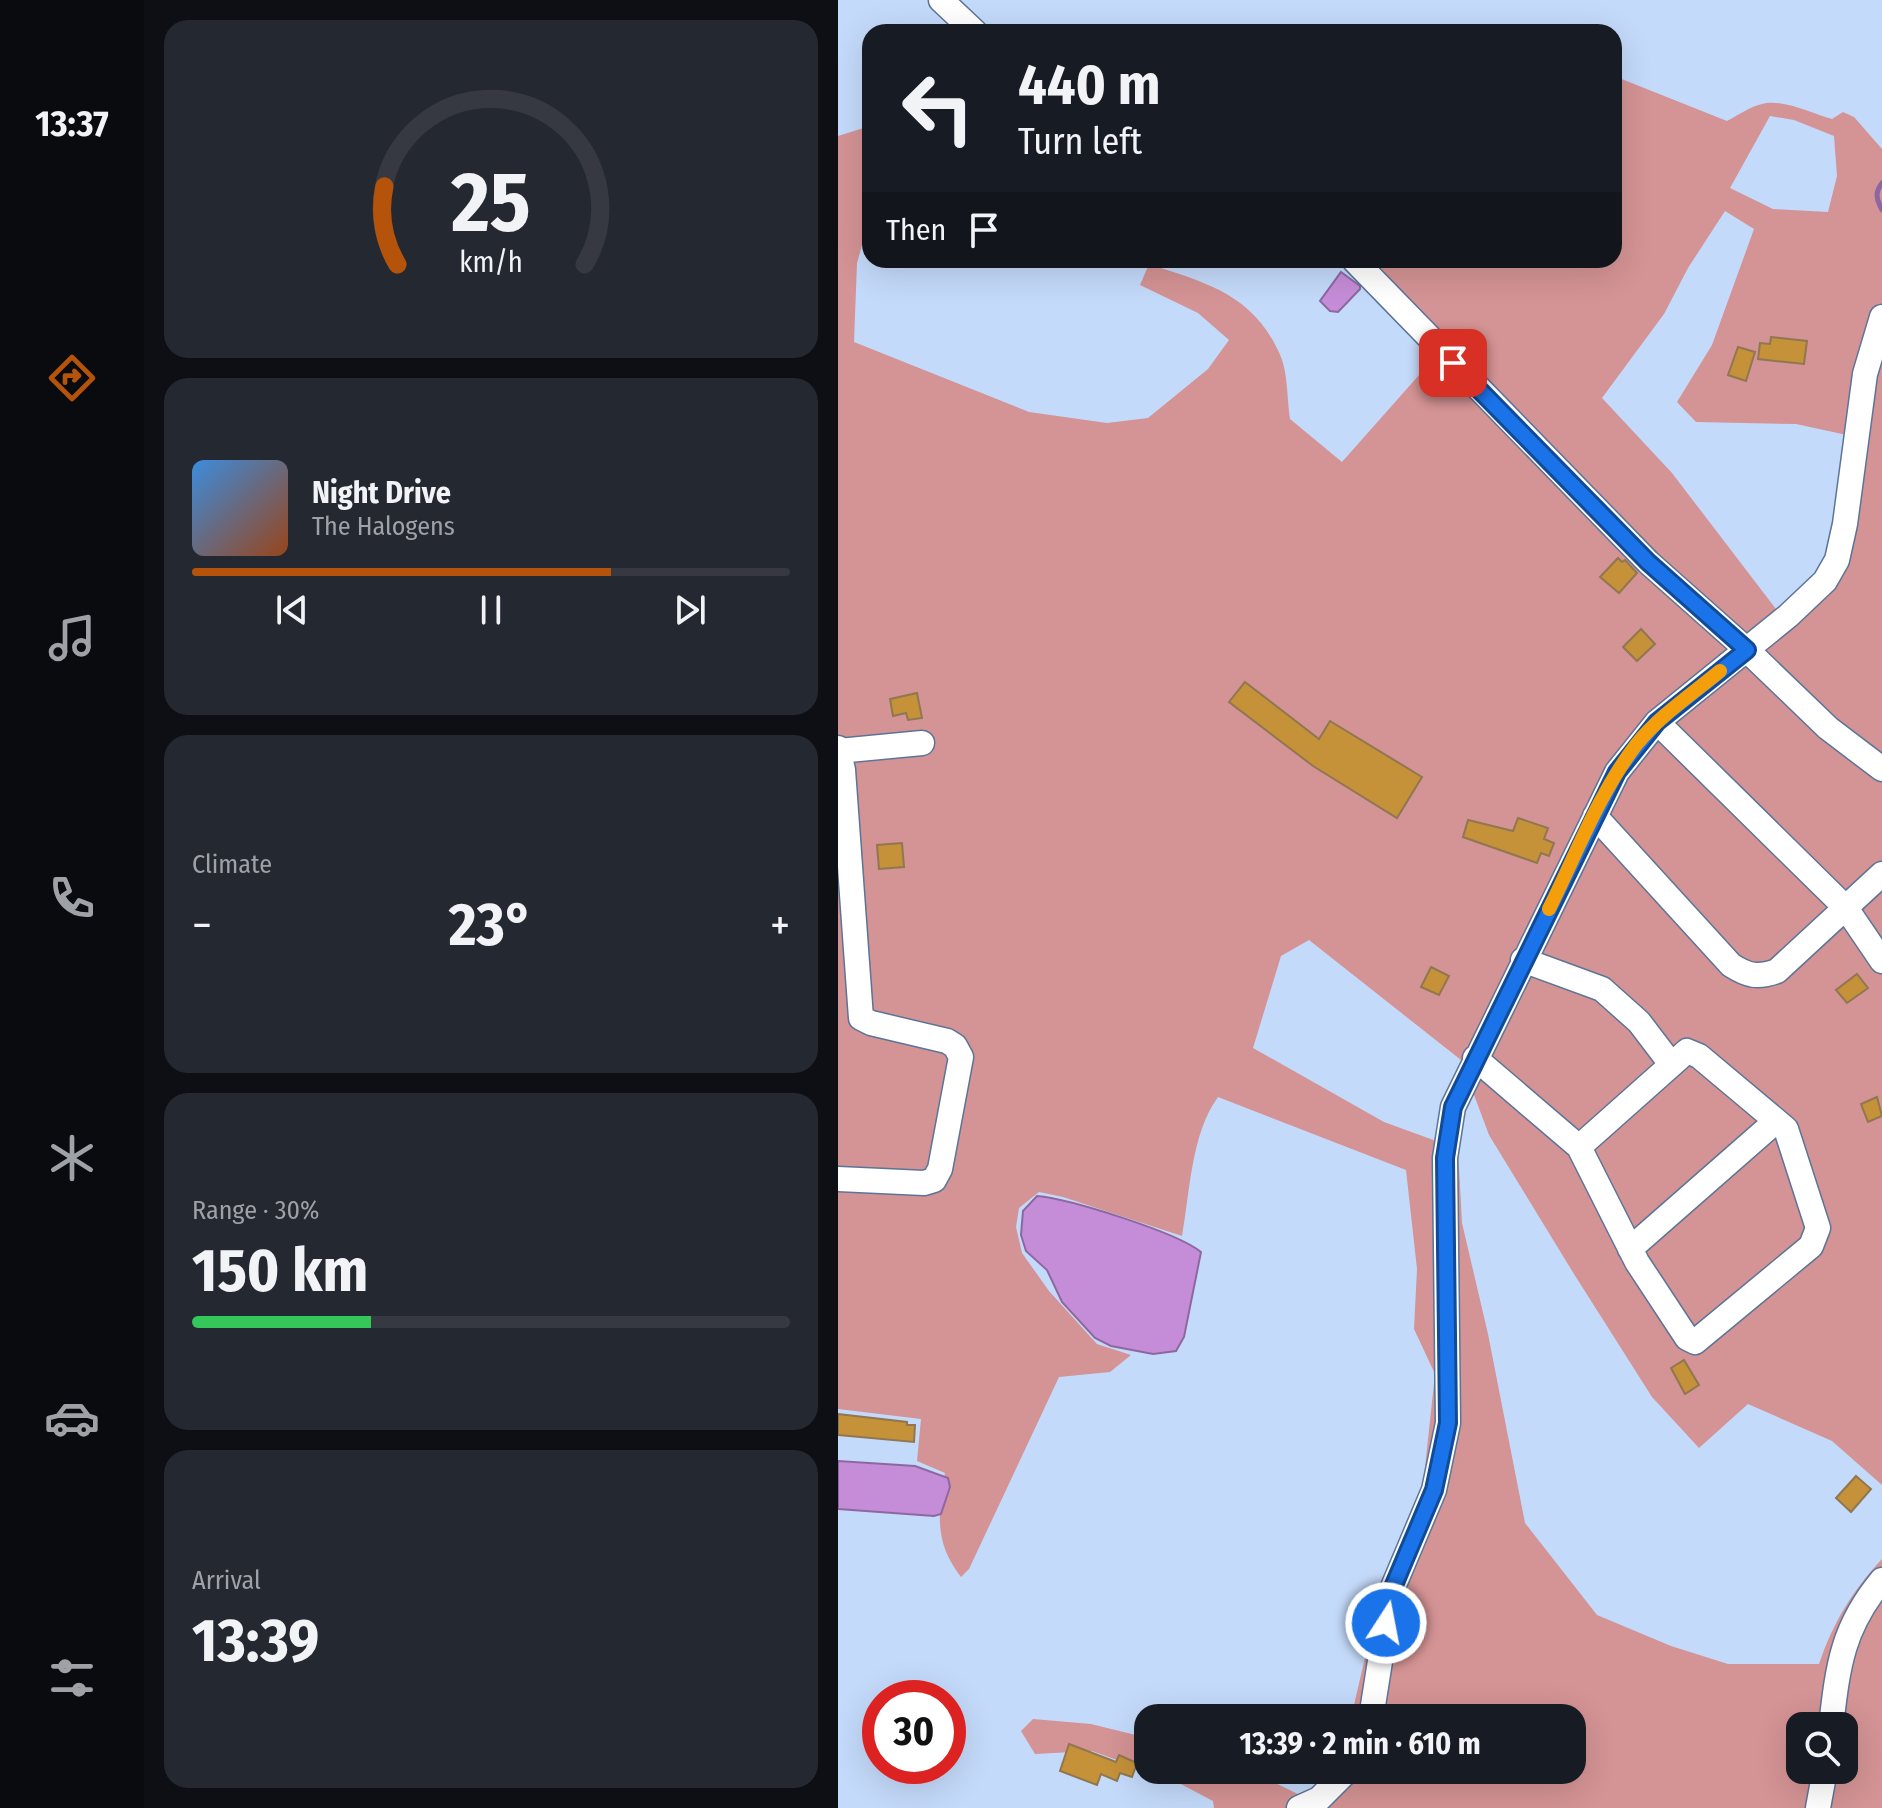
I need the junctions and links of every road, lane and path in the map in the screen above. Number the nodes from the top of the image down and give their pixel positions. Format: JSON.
{"nodes":[{"id":1,"x":941,"y":0,"type":"edge"},
{"id":2,"x":966,"y":24,"type":"edge"},
{"id":3,"x":1362,"y":268,"type":"edge"},
{"id":4,"x":1882,"y":317,"type":"edge"},
{"id":5,"x":1747,"y":650,"type":"junction"},
{"id":6,"x":1657,"y":722,"type":"junction"},
{"id":7,"x":922,"y":743,"type":"dead end"},
{"id":8,"x":838,"y":750,"type":"edge"},
{"id":9,"x":1882,"y":769,"type":"edge"},
{"id":10,"x":1595,"y":816,"type":"junction"},
{"id":11,"x":1882,"y":874,"type":"edge"},
{"id":12,"x":1846,"y":908,"type":"junction"},
{"id":13,"x":1523,"y":960,"type":"junction"},
{"id":14,"x":1882,"y":961,"type":"edge"},
{"id":15,"x":1475,"y":1058,"type":"junction"},
{"id":16,"x":1671,"y":1064,"type":"junction"},
{"id":17,"x":1776,"y":1121,"type":"junction"},
{"id":18,"x":1579,"y":1147,"type":"junction"},
{"id":19,"x":838,"y":1179,"type":"edge"},
{"id":20,"x":1630,"y":1249,"type":"junction"},
{"id":21,"x":1882,"y":1580,"type":"edge"},
{"id":22,"x":1373,"y":1704,"type":"edge"},
{"id":23,"x":1833,"y":1712,"type":"edge"},
{"id":24,"x":1334,"y":1784,"type":"edge"},
{"id":25,"x":1822,"y":1784,"type":"edge"},
{"id":26,"x":1299,"y":1808,"type":"edge"},
{"id":27,"x":1818,"y":1808,"type":"edge"}],
"edges":[{"from":1,"to":2,"type":"street"},
{"from":3,"to":5,"type":"street"},
{"from":4,"to":5,"type":"street"},
{"from":5,"to":6,"type":"street"},
{"from":5,"to":9,"type":"street"},
{"from":6,"to":10,"type":"street"},
{"from":6,"to":12,"type":"street"},
{"from":7,"to":8,"type":"street"},
{"from":8,"to":19,"type":"street"},
{"from":10,"to":12,"type":"street"},
{"from":10,"to":13,"type":"street"},
{"from":11,"to":12,"type":"street"},
{"from":12,"to":14,"type":"street"},
{"from":13,"to":15,"type":"street"},
{"from":13,"to":16,"type":"street"},
{"from":15,"to":18,"type":"street"},
{"from":15,"to":22,"type":"street"},
{"from":16,"to":17,"type":"street"},
{"from":16,"to":18,"type":"street"},
{"from":17,"to":20,"type":"street"},
{"from":17,"to":20,"type":"street"},
{"from":18,"to":20,"type":"street"},
{"from":21,"to":23,"type":"street"},
{"from":24,"to":26,"type":"street"},
{"from":25,"to":27,"type":"street"}]}
